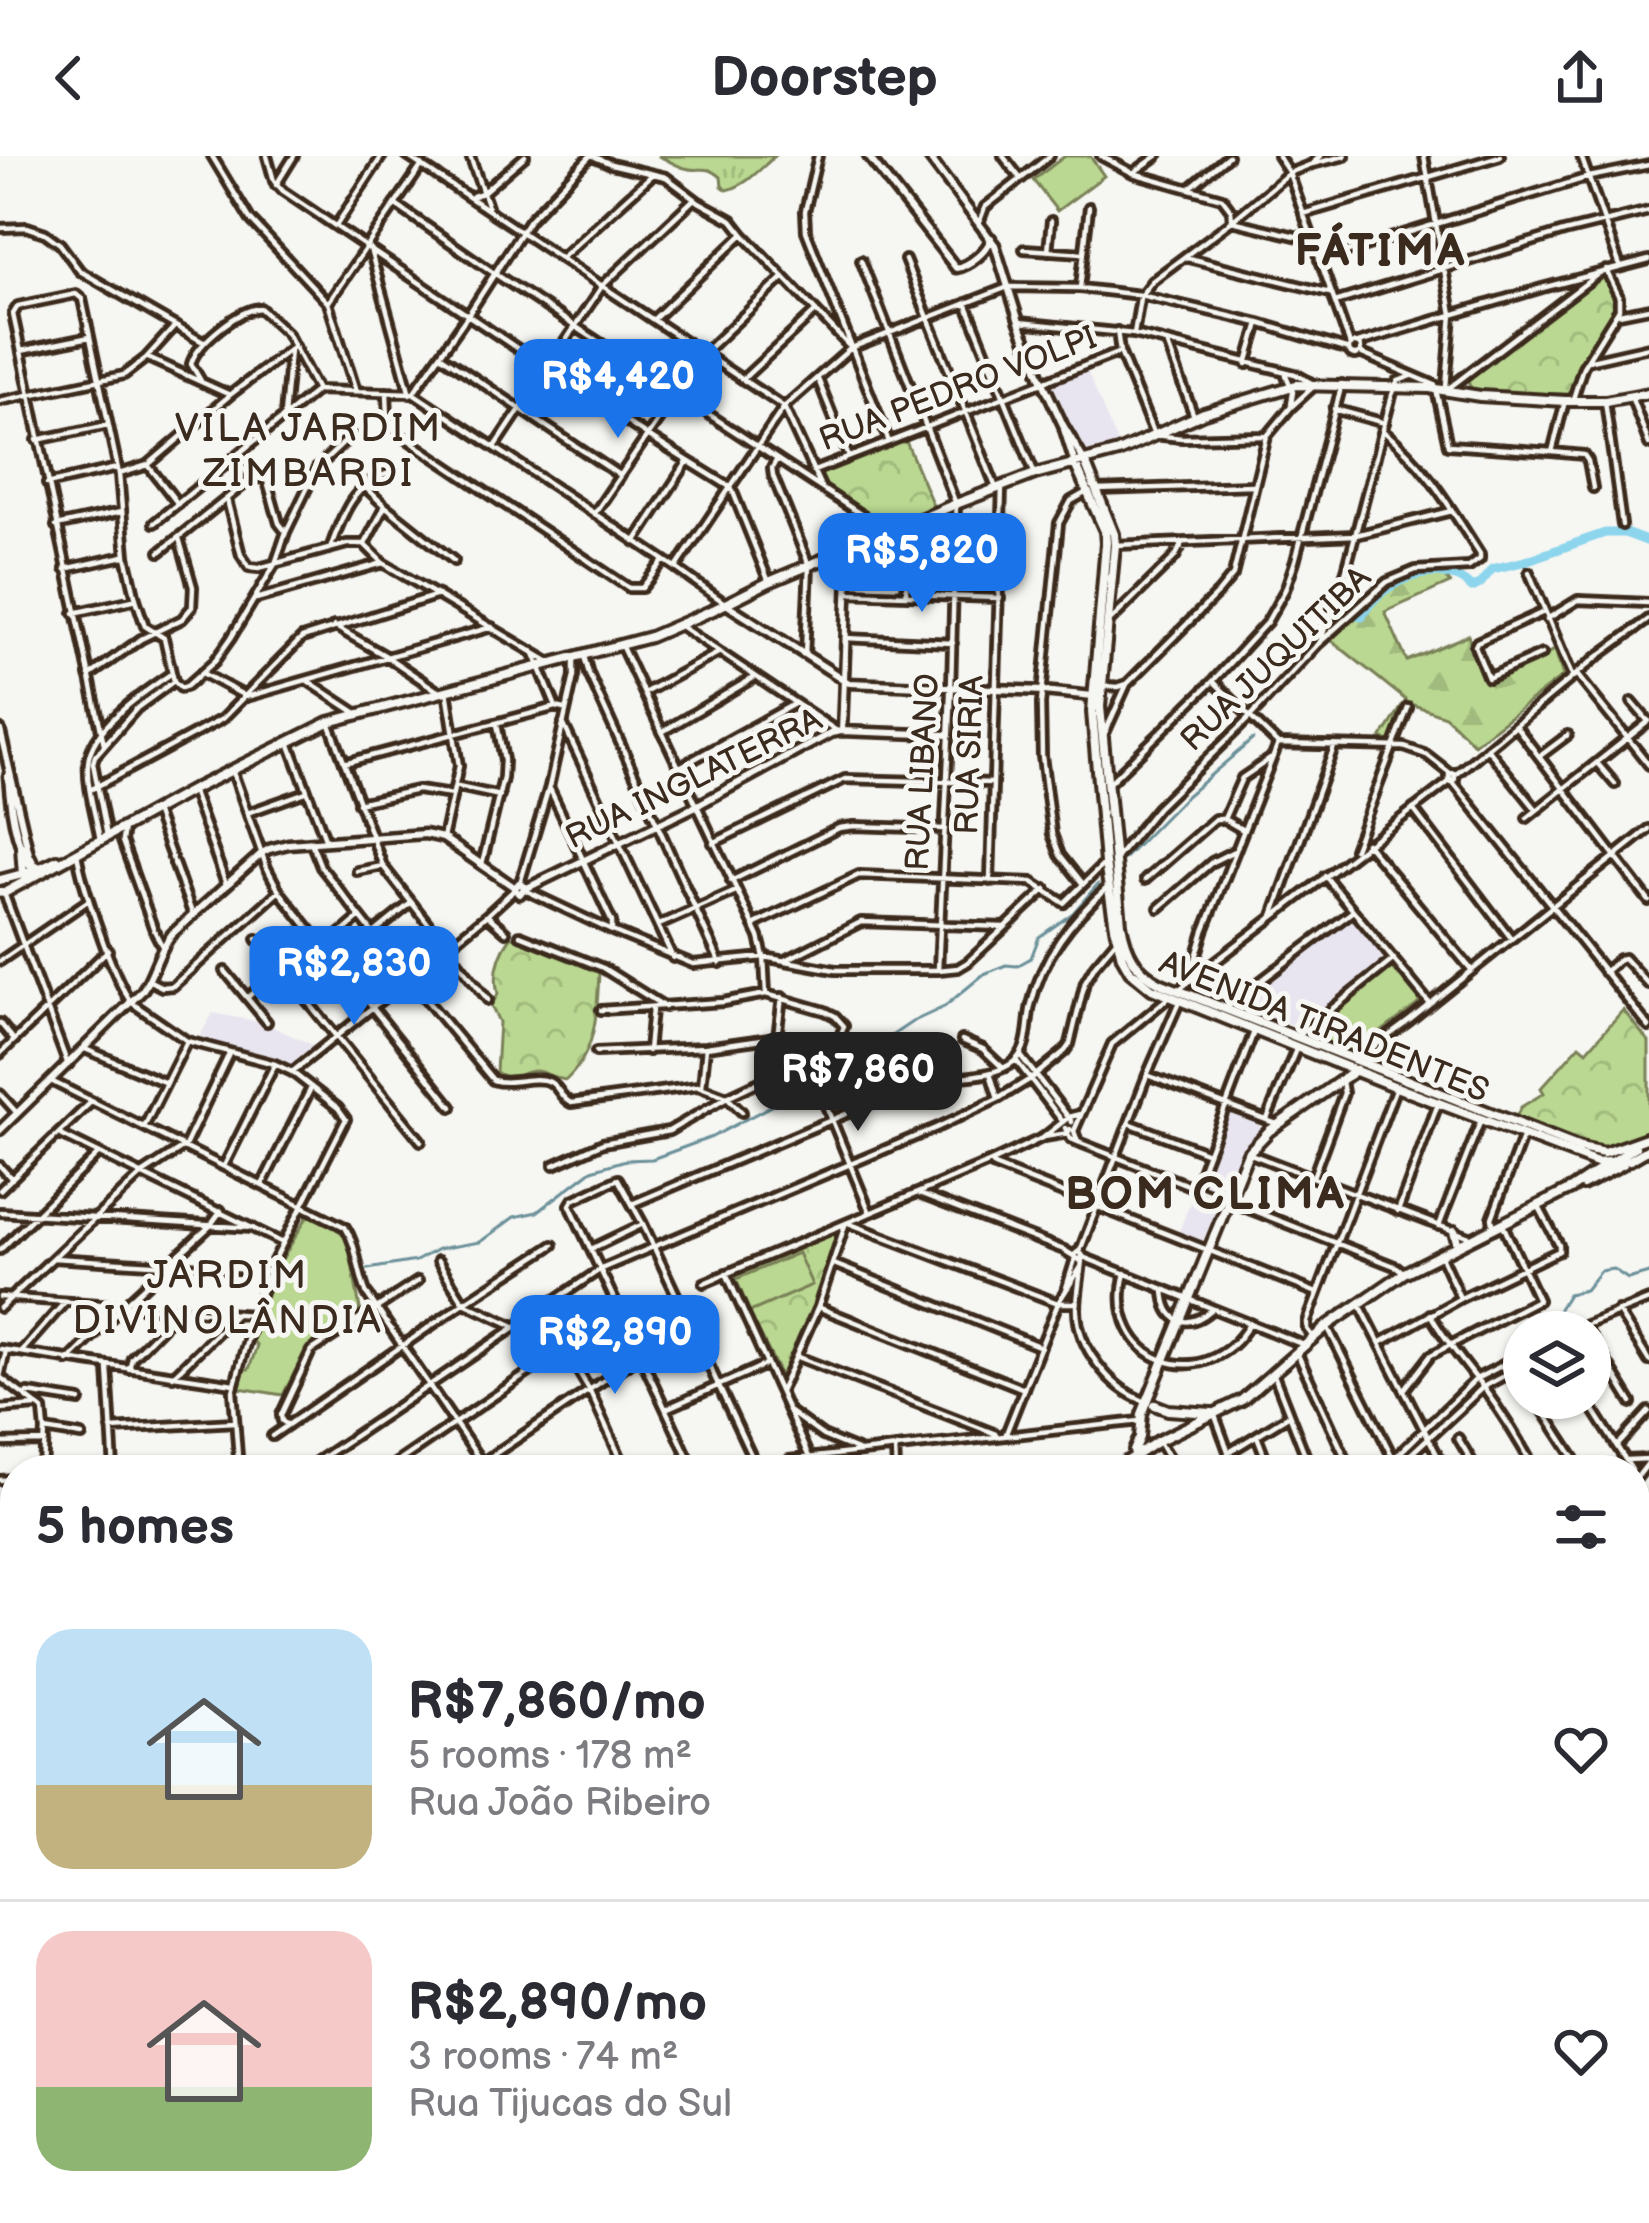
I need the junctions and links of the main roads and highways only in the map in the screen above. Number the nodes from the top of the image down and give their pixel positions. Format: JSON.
{"nodes":[{"id":1,"x":1649,"y":393,"type":"edge"},
{"id":2,"x":1080,"y":463,"type":"junction"},
{"id":3,"x":1092,"y":491,"type":"junction"},
{"id":4,"x":1100,"y":686,"type":"junction"},
{"id":5,"x":21,"y":847,"type":"road end"},
{"id":6,"x":1109,"y":863,"type":"junction"},
{"id":7,"x":39,"y":871,"type":"junction"},
{"id":8,"x":23,"y":876,"type":"junction"},
{"id":9,"x":0,"y":880,"type":"edge"},
{"id":10,"x":2,"y":894,"type":"edge"},
{"id":11,"x":1183,"y":989,"type":"junction"},
{"id":12,"x":1297,"y":1042,"type":"junction"},
{"id":13,"x":1355,"y":1066,"type":"junction"},
{"id":14,"x":1331,"y":1086,"type":"junction"},
{"id":15,"x":1645,"y":1140,"type":"edge"},
{"id":16,"x":1649,"y":1149,"type":"edge"},
{"id":17,"x":1630,"y":1160,"type":"junction"},
{"id":18,"x":1609,"y":1163,"type":"junction"},
{"id":19,"x":1571,"y":1190,"type":"junction"},
{"id":20,"x":1454,"y":1231,"type":"road end"},
{"id":21,"x":1458,"y":1245,"type":"junction"},
{"id":22,"x":1168,"y":1410,"type":"junction"},
{"id":23,"x":1145,"y":1411,"type":"junction"},
{"id":24,"x":1214,"y":1413,"type":"junction"},
{"id":25,"x":1171,"y":1434,"type":"junction"},
{"id":26,"x":1158,"y":1441,"type":"junction"},
{"id":27,"x":1131,"y":1455,"type":"edge"},
{"id":28,"x":1134,"y":1455,"type":"edge"}],
"edges":[{"from":1,"to":2,"type":"main road"},
{"from":2,"to":3,"type":"main road","name":"AVENIDA TIRADENTES"},
{"from":2,"to":7,"type":"main road"},
{"from":3,"to":4,"type":"main road","name":"AVENIDA TIRADENTES"},
{"from":3,"to":4,"type":"main road","name":"AVENIDA TIRADENTES"},
{"from":4,"to":6,"type":"main road","name":"AVENIDA TIRADENTES"},
{"from":4,"to":6,"type":"main road","name":"AVENIDA TIRADENTES"},
{"from":5,"to":8,"type":"main road"},
{"from":6,"to":11,"type":"main road","name":"AVENIDA TIRADENTES"},
{"from":6,"to":11,"type":"main road","name":"AVENIDA TIRADENTES"},
{"from":7,"to":8,"type":"main road"},
{"from":7,"to":10,"type":"main road"},
{"from":8,"to":9,"type":"main road"},
{"from":8,"to":10,"type":"main road"},
{"from":11,"to":12,"type":"main road","name":"AVENIDA TIRADENTES"},
{"from":11,"to":12,"type":"main road","name":"AVENIDA TIRADENTES"},
{"from":12,"to":13,"type":"main road","name":"AVENIDA TIRADENTES"},
{"from":13,"to":14,"type":"main road"},
{"from":13,"to":14,"type":"main road"},
{"from":13,"to":15,"type":"main road","name":"AVENIDA TIRADENTES"},
{"from":13,"to":18,"type":"main road","name":"AVENIDA TIRADENTES"},
{"from":14,"to":23,"type":"main road"},
{"from":15,"to":18,"type":"main road"},
{"from":16,"to":17,"type":"main road","name":"AVENIDA TIRADENTES"},
{"from":17,"to":18,"type":"main road","name":"AVENIDA TIRADENTES"},
{"from":17,"to":19,"type":"main road"},
{"from":18,"to":19,"type":"main road"},
{"from":19,"to":21,"type":"main road"},
{"from":20,"to":21,"type":"main road"},
{"from":21,"to":24,"type":"main road"},
{"from":22,"to":23,"type":"main road"},
{"from":22,"to":24,"type":"main road"},
{"from":22,"to":25,"type":"main road"},
{"from":23,"to":26,"type":"main road"},
{"from":23,"to":27,"type":"main road"},
{"from":24,"to":25,"type":"main road"},
{"from":25,"to":26,"type":"main road"},
{"from":26,"to":28,"type":"main road"}]}
